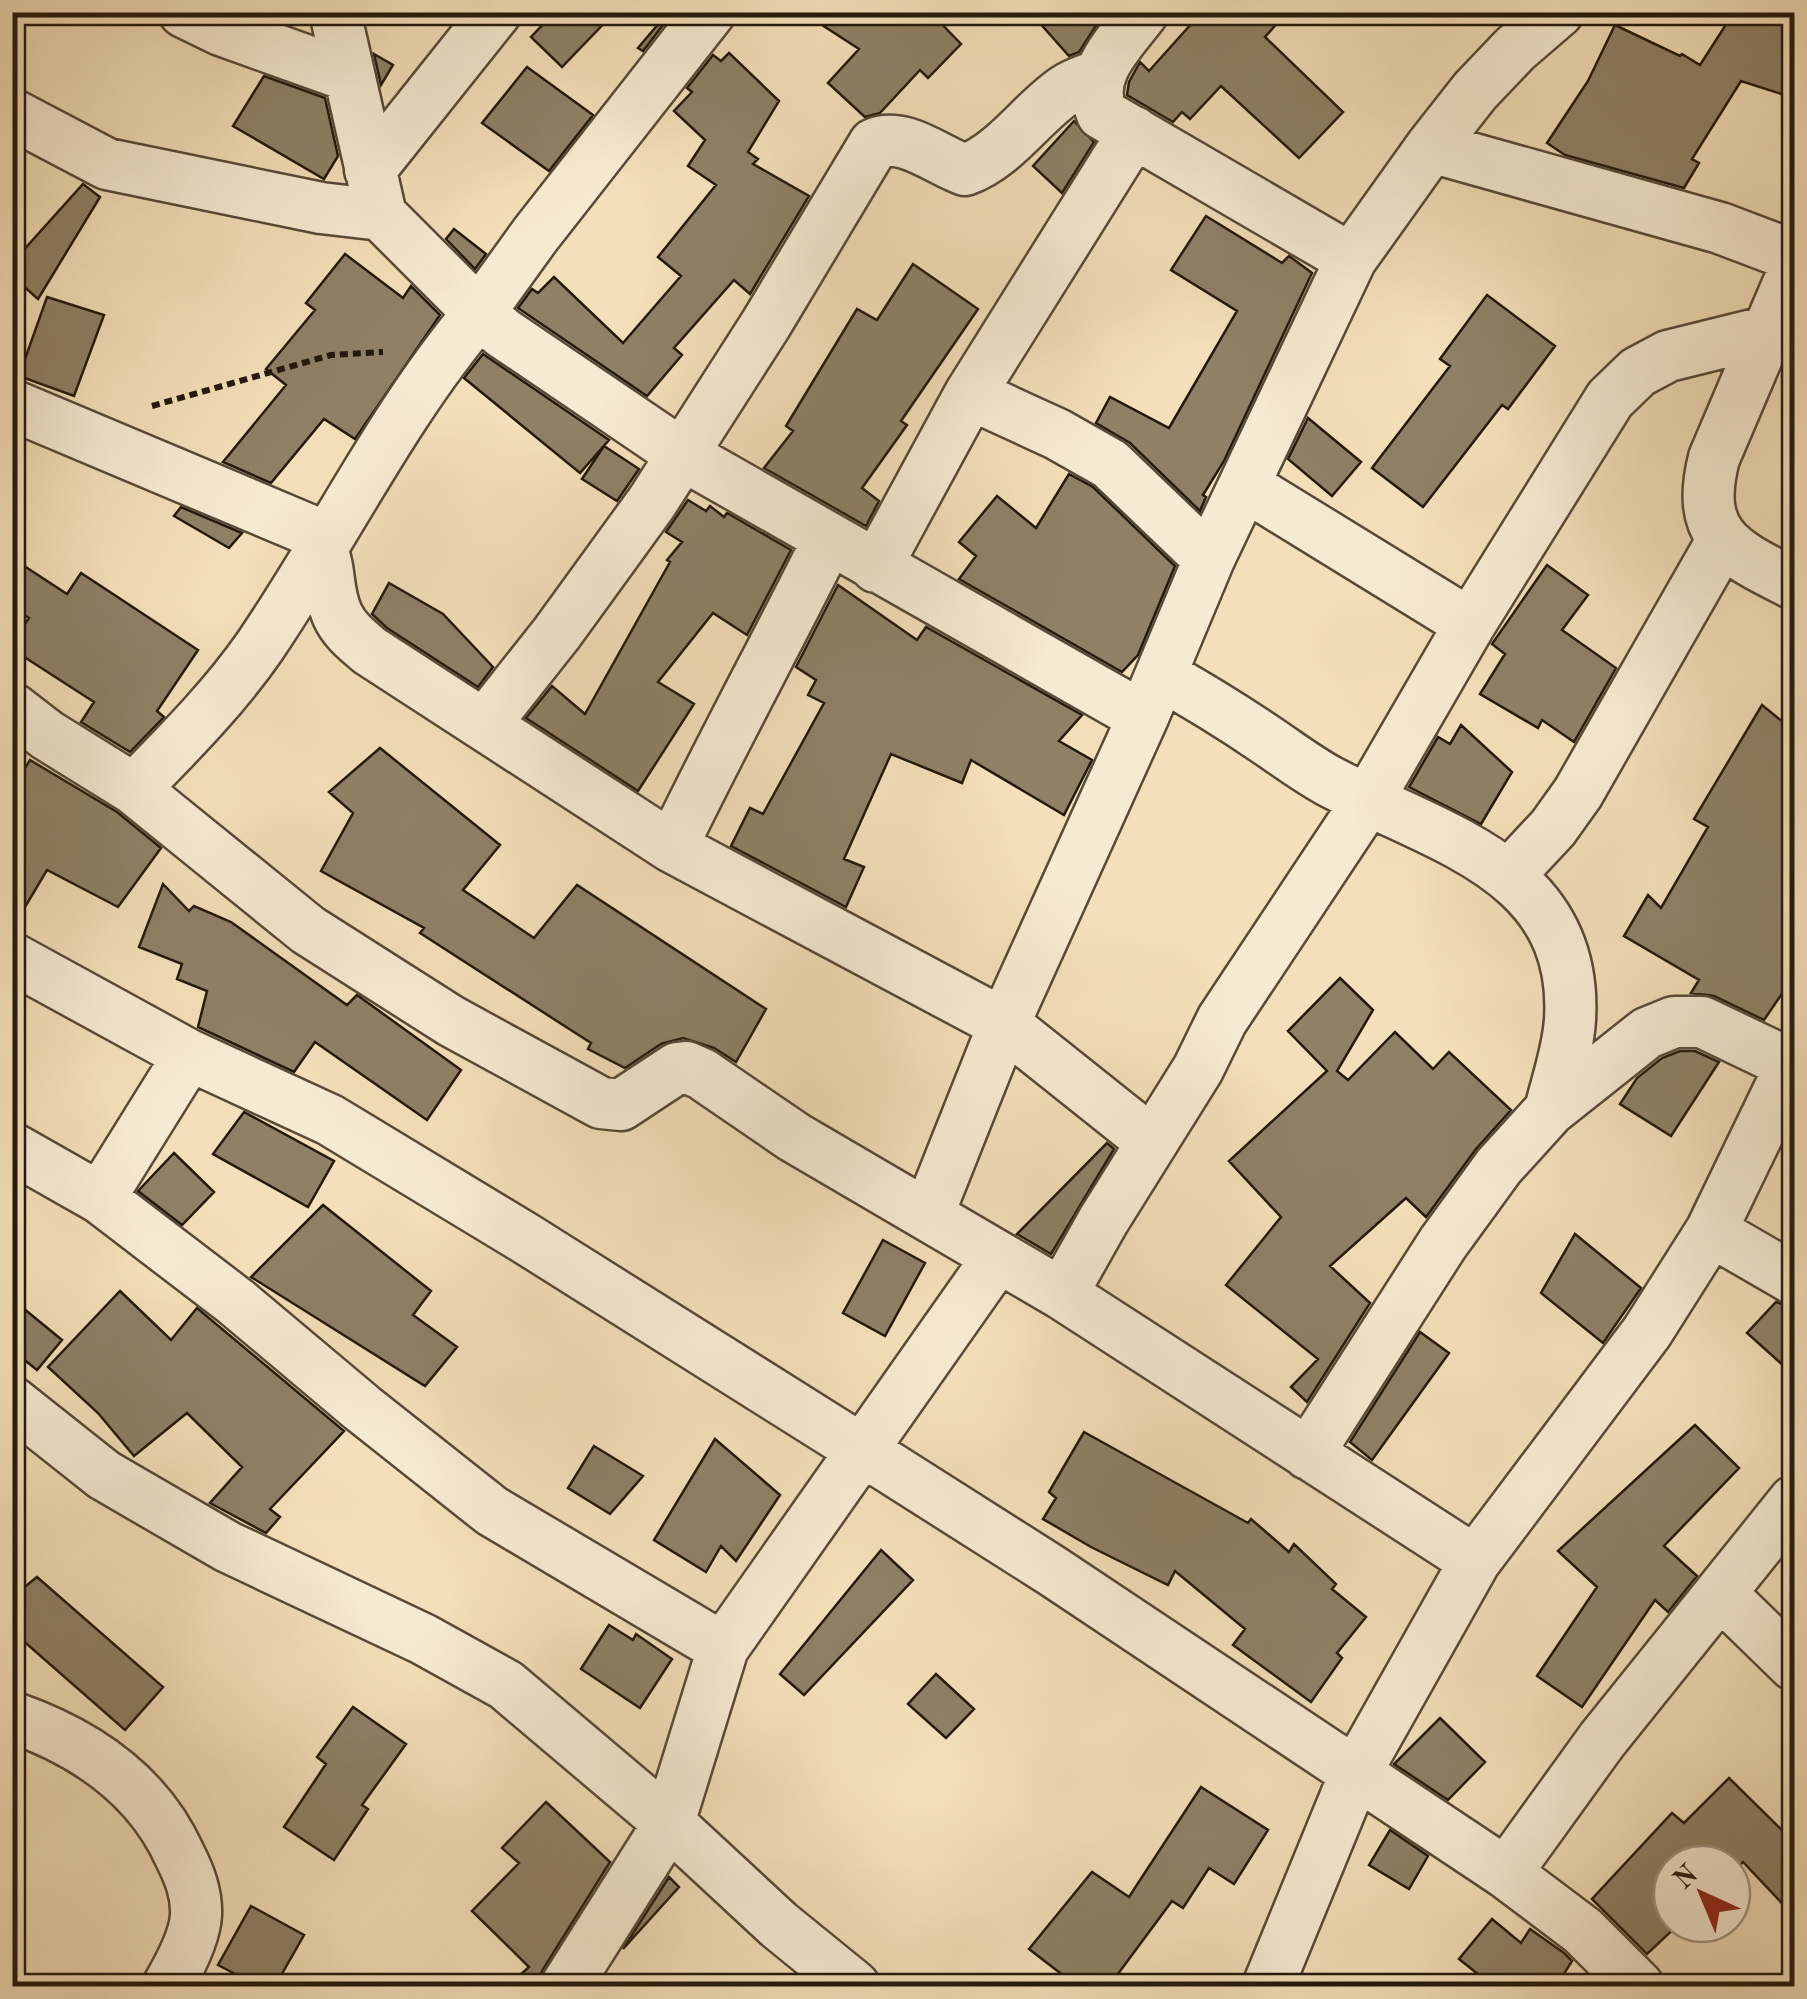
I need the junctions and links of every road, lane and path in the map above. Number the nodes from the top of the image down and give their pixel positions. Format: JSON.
{"nodes":[{"id":1,"x":184,"y":12,"type":"edge"},
{"id":2,"x":336,"y":12,"type":"edge"},
{"id":3,"x":496,"y":12,"type":"edge"},
{"id":4,"x":710,"y":12,"type":"edge"},
{"id":5,"x":1558,"y":12,"type":"edge"},
{"id":6,"x":1137,"y":15,"type":"edge"},
{"id":7,"x":349,"y":76,"type":"junction"},
{"id":8,"x":1097,"y":76,"type":"junction"},
{"id":9,"x":12,"y":114,"type":"edge"},
{"id":10,"x":1134,"y":132,"type":"junction"},
{"id":11,"x":1431,"y":147,"type":"junction"},
{"id":12,"x":376,"y":192,"type":"junction"},
{"id":13,"x":1794,"y":256,"type":"edge"},
{"id":14,"x":1352,"y":259,"type":"junction"},
{"id":15,"x":1794,"y":270,"type":"edge"},
{"id":16,"x":464,"y":331,"type":"junction"},
{"id":17,"x":1769,"y":331,"type":"junction"},
{"id":18,"x":970,"y":394,"type":"junction"},
{"id":19,"x":12,"y":404,"type":"edge"},
{"id":20,"x":74,"y":428,"type":"junction"},
{"id":21,"x":683,"y":455,"type":"junction"},
{"id":22,"x":1244,"y":485,"type":"junction"},
{"id":23,"x":828,"y":540,"type":"junction"},
{"id":24,"x":1722,"y":541,"type":"junction"},
{"id":25,"x":324,"y":548,"type":"junction"},
{"id":26,"x":1210,"y":559,"type":"junction"},
{"id":27,"x":876,"y":567,"type":"junction"},
{"id":28,"x":1794,"y":584,"type":"edge"},
{"id":29,"x":1470,"y":624,"type":"junction"},
{"id":30,"x":1152,"y":696,"type":"junction"},
{"id":31,"x":12,"y":708,"type":"edge"},
{"id":32,"x":485,"y":724,"type":"junction"},
{"id":33,"x":134,"y":789,"type":"junction"},
{"id":34,"x":1368,"y":800,"type":"junction"},
{"id":35,"x":672,"y":847,"type":"junction"},
{"id":36,"x":1510,"y":874,"type":"junction"},
{"id":37,"x":12,"y":958,"type":"edge"},
{"id":38,"x":1004,"y":1024,"type":"junction"},
{"id":39,"x":189,"y":1055,"type":"junction"},
{"id":40,"x":1793,"y":1062,"type":"edge"},
{"id":41,"x":1550,"y":1110,"type":"junction"},
{"id":42,"x":1152,"y":1142,"type":"junction"},
{"id":43,"x":12,"y":1148,"type":"edge"},
{"id":44,"x":100,"y":1198,"type":"junction"},
{"id":45,"x":928,"y":1215,"type":"junction"},
{"id":46,"x":1711,"y":1231,"type":"junction"},
{"id":47,"x":998,"y":1257,"type":"junction"},
{"id":48,"x":1794,"y":1279,"type":"edge"},
{"id":49,"x":1062,"y":1294,"type":"junction"},
{"id":50,"x":12,"y":1402,"type":"edge"},
{"id":51,"x":862,"y":1450,"type":"junction"},
{"id":52,"x":1308,"y":1454,"type":"junction"},
{"id":53,"x":1794,"y":1500,"type":"edge"},
{"id":54,"x":1475,"y":1561,"type":"junction"},
{"id":55,"x":1720,"y":1593,"type":"junction"},
{"id":56,"x":723,"y":1648,"type":"junction"},
{"id":57,"x":1794,"y":1666,"type":"edge"},
{"id":58,"x":12,"y":1717,"type":"edge"},
{"id":59,"x":1356,"y":1774,"type":"junction"},
{"id":60,"x":668,"y":1823,"type":"junction"},
{"id":61,"x":1506,"y":1873,"type":"junction"},
{"id":62,"x":168,"y":1986,"type":"edge"},
{"id":63,"x":566,"y":1986,"type":"edge"},
{"id":64,"x":854,"y":1986,"type":"edge"},
{"id":65,"x":1268,"y":1986,"type":"edge"},
{"id":66,"x":1638,"y":1986,"type":"edge"}],
"edges":[{"from":1,"to":7,"type":"street"},
{"from":2,"to":7,"type":"street"},
{"from":3,"to":12,"type":"street"},
{"from":4,"to":16,"type":"street"},
{"from":5,"to":11,"type":"street"},
{"from":6,"to":8,"type":"street"},
{"from":7,"to":12,"type":"street"},
{"from":8,"to":10,"type":"street"},
{"from":8,"to":21,"type":"street"},
{"from":9,"to":12,"type":"street"},
{"from":10,"to":14,"type":"street"},
{"from":10,"to":18,"type":"street"},
{"from":11,"to":13,"type":"street"},
{"from":11,"to":14,"type":"street"},
{"from":12,"to":16,"type":"street"},
{"from":14,"to":22,"type":"street"},
{"from":15,"to":17,"type":"street"},
{"from":16,"to":20,"type":"path"},
{"from":16,"to":21,"type":"street"},
{"from":16,"to":25,"type":"street"},
{"from":17,"to":24,"type":"street"},
{"from":17,"to":29,"type":"street"},
{"from":18,"to":26,"type":"street"},
{"from":18,"to":27,"type":"street"},
{"from":19,"to":20,"type":"street"},
{"from":20,"to":25,"type":"street"},
{"from":21,"to":23,"type":"street"},
{"from":21,"to":32,"type":"street"},
{"from":22,"to":26,"type":"street"},
{"from":22,"to":29,"type":"street"},
{"from":23,"to":27,"type":"street"},
{"from":23,"to":35,"type":"street"},
{"from":24,"to":28,"type":"street"},
{"from":24,"to":36,"type":"street"},
{"from":25,"to":32,"type":"street"},
{"from":25,"to":33,"type":"street"},
{"from":26,"to":30,"type":"street"},
{"from":27,"to":30,"type":"street"},
{"from":29,"to":34,"type":"street"},
{"from":30,"to":34,"type":"street"},
{"from":30,"to":38,"type":"street"},
{"from":31,"to":33,"type":"street"},
{"from":32,"to":35,"type":"street"},
{"from":33,"to":45,"type":"street"},
{"from":34,"to":36,"type":"street"},
{"from":34,"to":42,"type":"street"},
{"from":35,"to":38,"type":"street"},
{"from":36,"to":41,"type":"street"},
{"from":37,"to":39,"type":"street"},
{"from":38,"to":42,"type":"street"},
{"from":38,"to":45,"type":"street"},
{"from":39,"to":44,"type":"street"},
{"from":39,"to":51,"type":"street"},
{"from":40,"to":41,"type":"street"},
{"from":40,"to":46,"type":"street"},
{"from":41,"to":52,"type":"street"},
{"from":42,"to":49,"type":"street"},
{"from":43,"to":44,"type":"street"},
{"from":44,"to":56,"type":"street"},
{"from":45,"to":47,"type":"street"},
{"from":46,"to":48,"type":"street"},
{"from":46,"to":54,"type":"street"},
{"from":47,"to":49,"type":"street"},
{"from":47,"to":51,"type":"street"},
{"from":49,"to":52,"type":"street"},
{"from":50,"to":60,"type":"street"},
{"from":51,"to":56,"type":"street"},
{"from":51,"to":59,"type":"street"},
{"from":52,"to":54,"type":"street"},
{"from":53,"to":55,"type":"street"},
{"from":54,"to":59,"type":"street"},
{"from":55,"to":57,"type":"street"},
{"from":55,"to":61,"type":"street"},
{"from":56,"to":60,"type":"street"},
{"from":58,"to":62,"type":"street"},
{"from":59,"to":61,"type":"street"},
{"from":59,"to":65,"type":"street"},
{"from":60,"to":63,"type":"street"},
{"from":60,"to":64,"type":"street"},
{"from":61,"to":66,"type":"street"}]}
